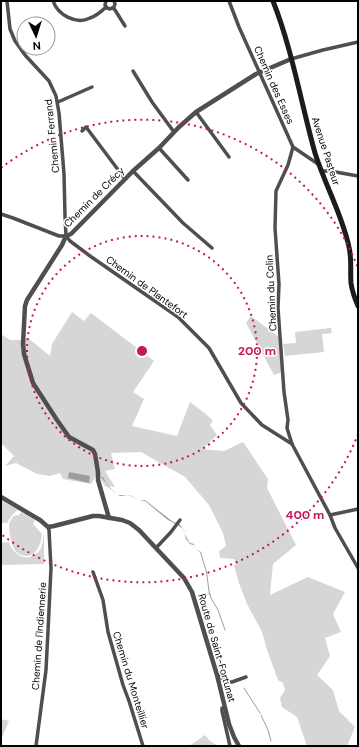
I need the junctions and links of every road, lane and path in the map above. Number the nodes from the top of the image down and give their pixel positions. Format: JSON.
{"nodes":[{"id":1,"x":7,"y":1,"type":"edge"},
{"id":2,"x":53,"y":1,"type":"edge"},
{"id":3,"x":106,"y":1,"type":"edge"},
{"id":4,"x":115,"y":1,"type":"edge"},
{"id":5,"x":229,"y":1,"type":"edge"},
{"id":6,"x":274,"y":1,"type":"edge"},
{"id":7,"x":106,"y":7,"type":"junction"},
{"id":8,"x":112,"y":8,"type":"junction"},
{"id":9,"x":125,"y":26,"type":"dead end"},
{"id":10,"x":358,"y":42,"type":"edge"},
{"id":11,"x":291,"y":59,"type":"junction"},
{"id":12,"x":133,"y":71,"type":"dead end"},
{"id":13,"x":260,"y":72,"type":"junction"},
{"id":14,"x":92,"y":87,"type":"dead end"},
{"id":15,"x":58,"y":102,"type":"junction"},
{"id":16,"x":196,"y":112,"type":"junction"},
{"id":17,"x":82,"y":130,"type":"dead end"},
{"id":18,"x":174,"y":132,"type":"junction"},
{"id":19,"x":293,"y":147,"type":"junction"},
{"id":20,"x":159,"y":148,"type":"junction"},
{"id":21,"x":229,"y":157,"type":"dead end"},
{"id":22,"x":319,"y":164,"type":"junction"},
{"id":23,"x":133,"y":171,"type":"junction"},
{"id":24,"x":321,"y":171,"type":"junction"},
{"id":25,"x":358,"y":176,"type":"edge"},
{"id":26,"x":125,"y":179,"type":"junction"},
{"id":27,"x":188,"y":180,"type":"dead end"},
{"id":28,"x":1,"y":214,"type":"edge"},
{"id":29,"x":66,"y":236,"type":"junction"},
{"id":30,"x":212,"y":248,"type":"dead end"},
{"id":31,"x":358,"y":306,"type":"edge"},
{"id":32,"x":292,"y":444,"type":"junction"},
{"id":33,"x":1,"y":497,"type":"edge"},
{"id":34,"x":358,"y":509,"type":"edge"},
{"id":35,"x":330,"y":515,"type":"junction"},
{"id":36,"x":109,"y":518,"type":"junction"},
{"id":37,"x":178,"y":522,"type":"dead end"},
{"id":38,"x":48,"y":526,"type":"junction"},
{"id":39,"x":156,"y":548,"type":"junction"},
{"id":40,"x":358,"y":568,"type":"edge"},
{"id":41,"x":92,"y":572,"type":"dead end"},
{"id":42,"x":217,"y":675,"type":"junction"},
{"id":43,"x":246,"y":677,"type":"dead end"},
{"id":44,"x":224,"y":708,"type":"junction"},
{"id":45,"x":36,"y":746,"type":"edge"},
{"id":46,"x":144,"y":746,"type":"edge"},
{"id":47,"x":230,"y":746,"type":"edge"},
{"id":48,"x":239,"y":746,"type":"edge"}],
"edges":[{"from":1,"to":15,"type":"street","name":"Chemin Ferrand"},
{"from":2,"to":7,"type":"street"},
{"from":3,"to":7,"type":"street"},
{"from":4,"to":8,"type":"street"},
{"from":5,"to":13,"type":"street","name":"Chemin des Esses"},
{"from":6,"to":11,"type":"main road","name":"Avenue Pasteur"},
{"from":7,"to":8,"type":"street"},
{"from":8,"to":9,"type":"street"},
{"from":10,"to":11,"type":"street"},
{"from":11,"to":13,"type":"street","name":"Chemin de Crécy"},
{"from":11,"to":22,"type":"main road","name":"Avenue Pasteur"},
{"from":12,"to":18,"type":"street"},
{"from":13,"to":16,"type":"street","name":"Chemin de Crécy"},
{"from":13,"to":19,"type":"street","name":"Chemin des Esses"},
{"from":14,"to":15,"type":"street"},
{"from":15,"to":29,"type":"street","name":"Chemin Ferrand"},
{"from":16,"to":18,"type":"street","name":"Chemin de Crécy"},
{"from":16,"to":21,"type":"street"},
{"from":17,"to":26,"type":"street"},
{"from":18,"to":20,"type":"street","name":"Chemin de Crécy"},
{"from":19,"to":22,"type":"street"},
{"from":19,"to":32,"type":"street","name":"Chemin du Colin"},
{"from":20,"to":23,"type":"street","name":"Chemin de Crécy"},
{"from":20,"to":27,"type":"street"},
{"from":22,"to":24,"type":"main road","name":"Avenue Pasteur"},
{"from":23,"to":26,"type":"street","name":"Chemin de Crécy"},
{"from":23,"to":30,"type":"street"},
{"from":24,"to":25,"type":"street"},
{"from":24,"to":31,"type":"main road","name":"Avenue Pasteur"},
{"from":26,"to":29,"type":"street","name":"Chemin de Crécy"},
{"from":28,"to":29,"type":"street"},
{"from":29,"to":32,"type":"street","name":"Chemin de Plantefort"},
{"from":29,"to":36,"type":"street","name":"Chemin de Crécy"},
{"from":32,"to":35,"type":"street","name":"Chemin du Colin"},
{"from":33,"to":38,"type":"street"},
{"from":34,"to":35,"type":"street"},
{"from":35,"to":40,"type":"street","name":"Chemin du Colin"},
{"from":36,"to":38,"type":"street","name":"Route de Saint-Fortunat"},
{"from":36,"to":39,"type":"street","name":"Route de Saint-Fortunat"},
{"from":37,"to":39,"type":"street"},
{"from":38,"to":45,"type":"street","name":"Chemin de l'Indiennerie"},
{"from":39,"to":42,"type":"street","name":"Route de Saint-Fortunat"},
{"from":41,"to":46,"type":"street","name":"Chemin du Monteillier"},
{"from":42,"to":43,"type":"street"},
{"from":42,"to":44,"type":"street","name":"Route de Saint-Fortunat"},
{"from":44,"to":47,"type":"street"},
{"from":44,"to":48,"type":"street","name":"Route de Saint-Fortunat"}]}
